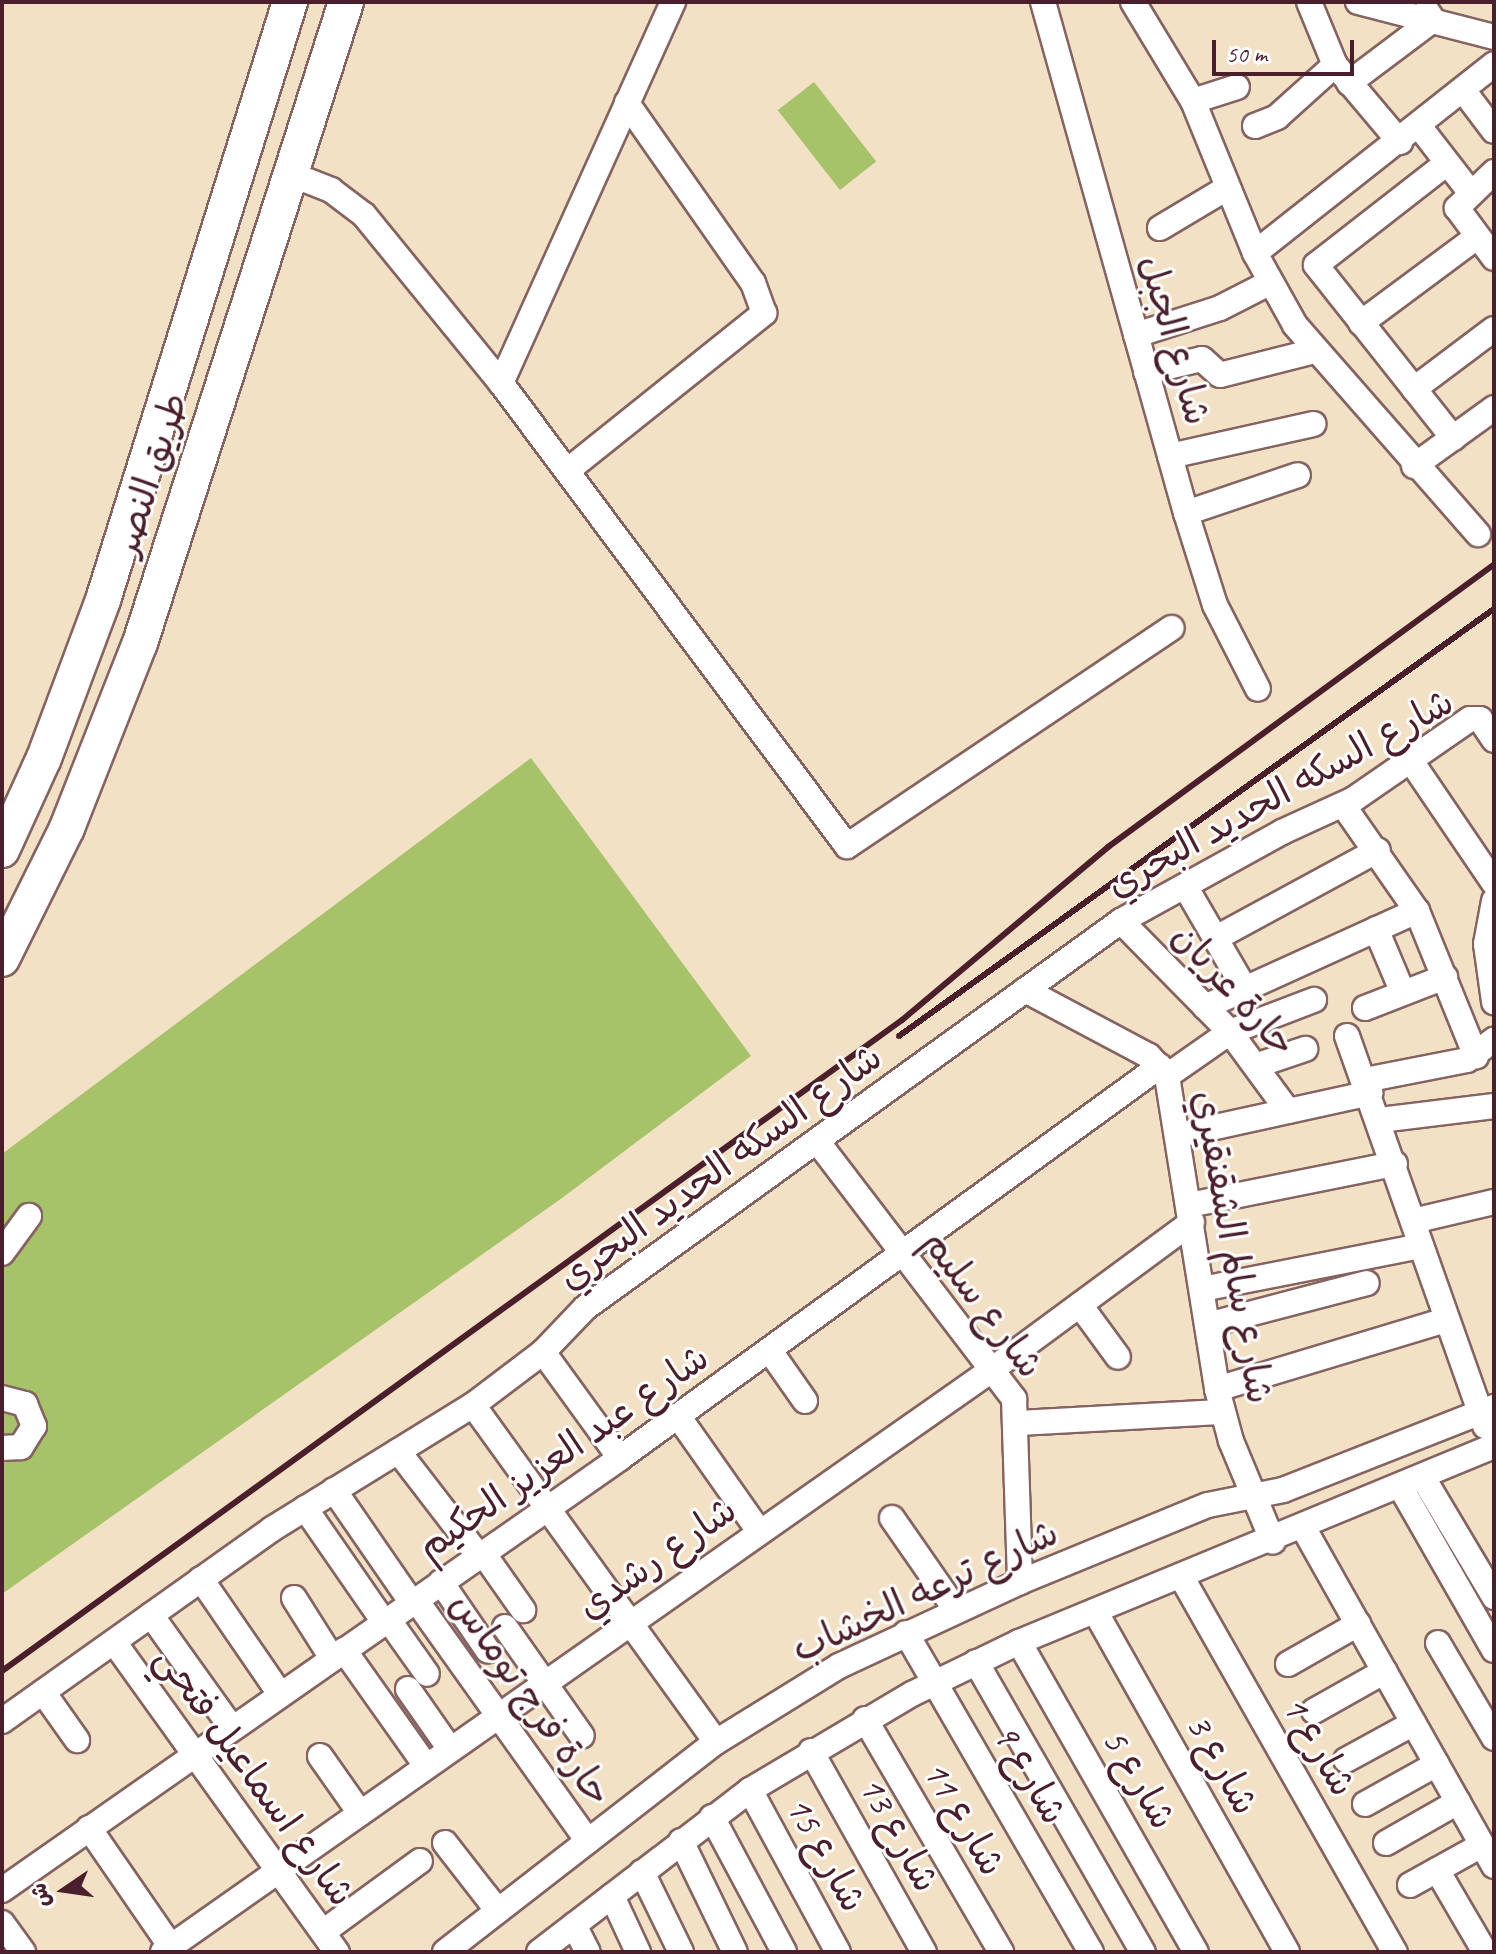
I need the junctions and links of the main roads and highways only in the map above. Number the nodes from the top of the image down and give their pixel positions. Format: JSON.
{"nodes":[{"id":1,"x":290,"y":2,"type":"edge"},
{"id":2,"x":346,"y":2,"type":"edge"},
{"id":3,"x":266,"y":77,"type":"junction"},
{"id":4,"x":317,"y":96,"type":"junction"},
{"id":5,"x":236,"y":175,"type":"junction"},
{"id":6,"x":293,"y":175,"type":"junction"},
{"id":7,"x":2,"y":850,"type":"edge"},
{"id":8,"x":2,"y":959,"type":"edge"}],
"edges":[{"from":1,"to":3,"type":"highway","name":"طريق النصر"},
{"from":2,"to":4,"type":"highway","name":"طريق النصر"},
{"from":3,"to":4,"type":"highway"},
{"from":3,"to":5,"type":"highway","name":"طريق النصر"},
{"from":4,"to":6,"type":"highway","name":"طريق النصر"},
{"from":5,"to":6,"type":"highway"},
{"from":5,"to":7,"type":"highway","name":"طريق النصر"},
{"from":6,"to":8,"type":"highway","name":"طريق النصر"}]}
